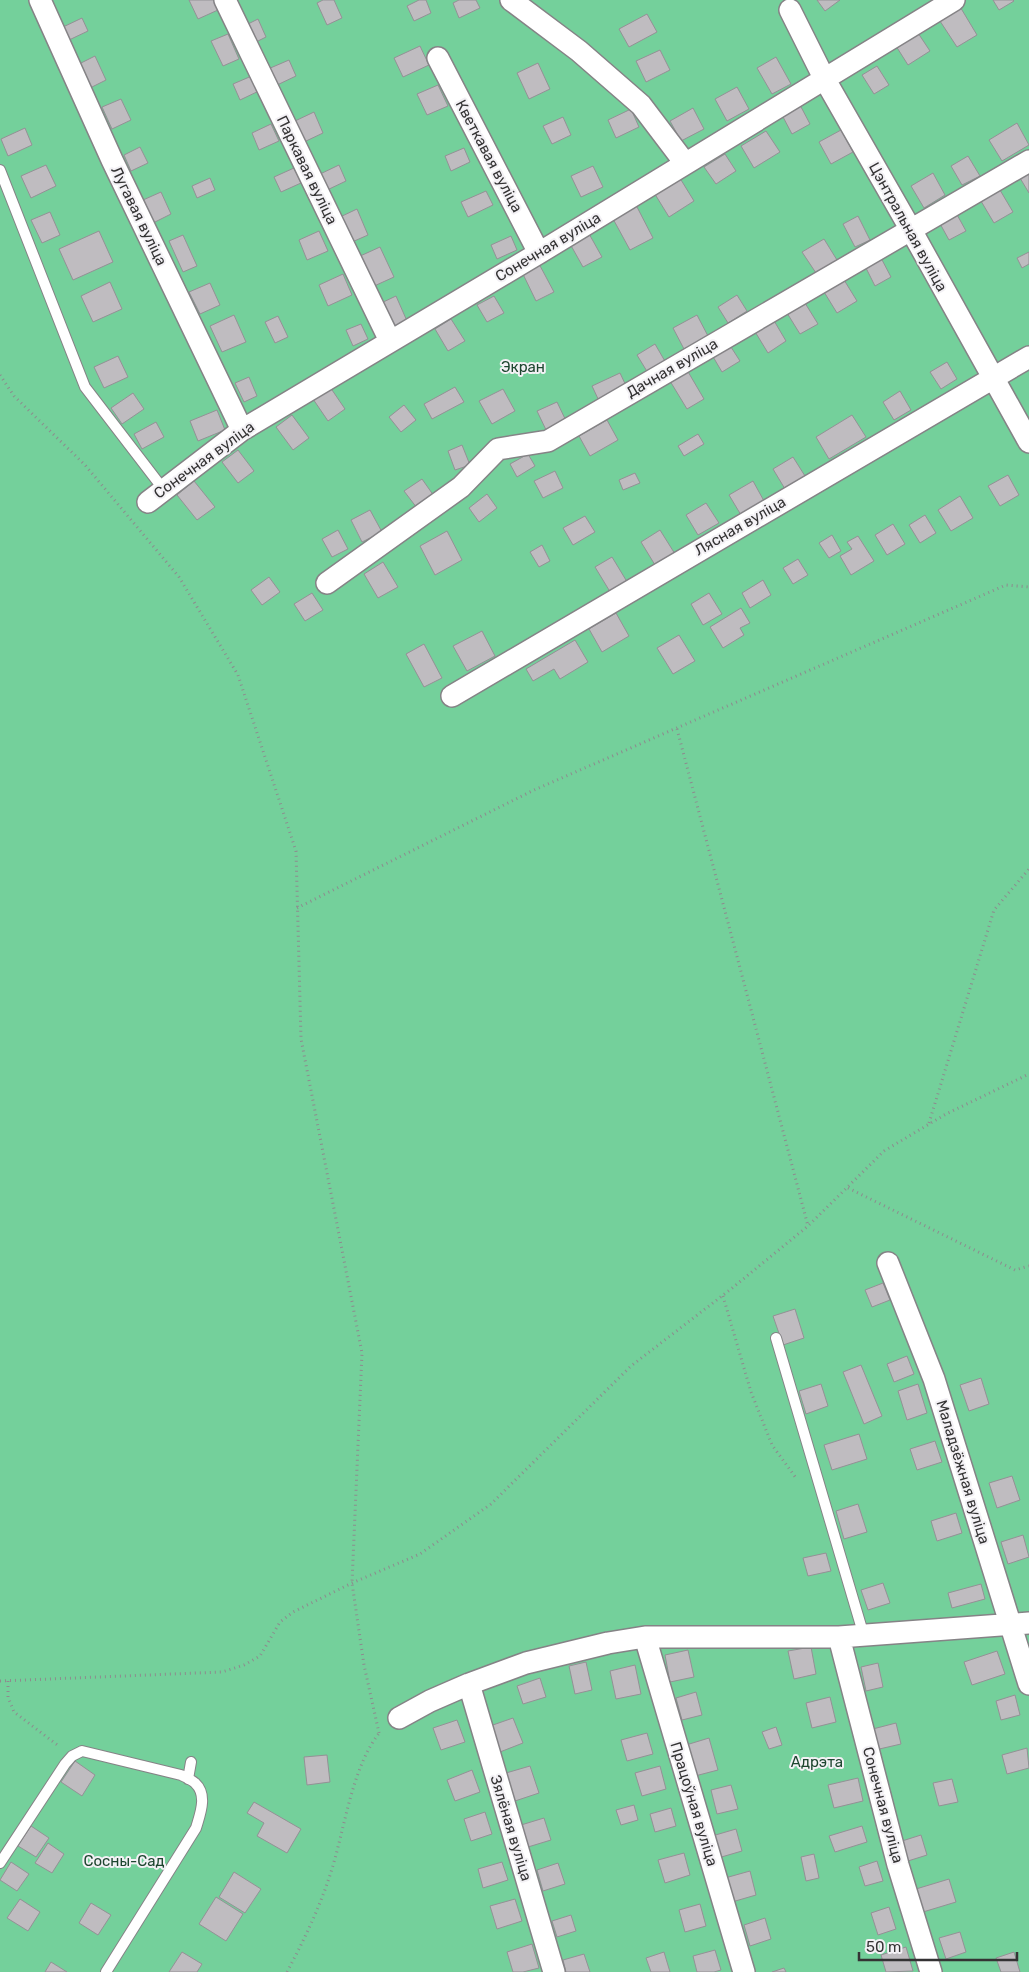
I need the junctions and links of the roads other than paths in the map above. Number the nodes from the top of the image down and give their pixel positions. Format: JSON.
{"nodes":[{"id":1,"x":40,"y":0,"type":"edge"},
{"id":2,"x":224,"y":0,"type":"edge"},
{"id":3,"x":511,"y":0,"type":"edge"},
{"id":4,"x":954,"y":0,"type":"edge"},
{"id":5,"x":790,"y":10,"type":"dead end"},
{"id":6,"x":438,"y":58,"type":"dead end"},
{"id":7,"x":824,"y":78,"type":"junction"},
{"id":8,"x":1029,"y":161,"type":"edge"},
{"id":9,"x":685,"y":163,"type":"junction"},
{"id":10,"x":0,"y":170,"type":"edge"},
{"id":11,"x":911,"y":230,"type":"junction"},
{"id":12,"x":540,"y":253,"type":"junction"},
{"id":13,"x":390,"y":341,"type":"junction"},
{"id":14,"x":1029,"y":357,"type":"edge"},
{"id":15,"x":993,"y":378,"type":"junction"},
{"id":16,"x":242,"y":430,"type":"junction"},
{"id":17,"x":1029,"y":442,"type":"edge"},
{"id":18,"x":156,"y":496,"type":"joint"},
{"id":19,"x":327,"y":583,"type":"dead end"},
{"id":20,"x":452,"y":696,"type":"dead end"},
{"id":21,"x":888,"y":1263,"type":"dead end"},
{"id":22,"x":776,"y":1338,"type":"dead end"},
{"id":23,"x":1020,"y":1624,"type":"edge"},
{"id":24,"x":864,"y":1636,"type":"junction"},
{"id":25,"x":645,"y":1637,"type":"junction"},
{"id":26,"x":840,"y":1637,"type":"junction"},
{"id":27,"x":468,"y":1684,"type":"junction"},
{"id":28,"x":1029,"y":1684,"type":"edge"},
{"id":29,"x":398,"y":1718,"type":"road end"},
{"id":30,"x":191,"y":1762,"type":"dead end"},
{"id":31,"x":188,"y":1779,"type":"junction"},
{"id":32,"x":0,"y":1862,"type":"edge"},
{"id":33,"x":106,"y":1972,"type":"edge"},
{"id":34,"x":554,"y":1972,"type":"edge"},
{"id":35,"x":744,"y":1972,"type":"edge"},
{"id":36,"x":931,"y":1972,"type":"edge"}],
"edges":[{"from":1,"to":16,"type":"street","name":"Лугавая вуліца"},
{"from":2,"to":13,"type":"street","name":"Паркавая вуліца"},
{"from":3,"to":9,"type":"street"},
{"from":4,"to":7,"type":"street","name":"Сонечная вуліца"},
{"from":5,"to":7,"type":"street","name":"Цэнтральная вуліца"},
{"from":6,"to":12,"type":"street","name":"Кветкавая вуліца"},
{"from":7,"to":9,"type":"street","name":"Сонечная вуліца"},
{"from":7,"to":11,"type":"street","name":"Цэнтральная вуліца"},
{"from":8,"to":11,"type":"street","name":"Дачная вуліца"},
{"from":9,"to":12,"type":"street","name":"Сонечная вуліца"},
{"from":10,"to":18,"type":"lane"},
{"from":11,"to":15,"type":"street","name":"Цэнтральная вуліца"},
{"from":11,"to":19,"type":"street","name":"Дачная вуліца"},
{"from":12,"to":13,"type":"street","name":"Сонечная вуліца"},
{"from":13,"to":16,"type":"street","name":"Сонечная вуліца"},
{"from":14,"to":15,"type":"street","name":"Лясная вуліца"},
{"from":15,"to":17,"type":"street","name":"Цэнтральная вуліца"},
{"from":15,"to":20,"type":"street","name":"Лясная вуліца"},
{"from":16,"to":18,"type":"street","name":"Сонечная вуліца"},
{"from":21,"to":23,"type":"street","name":"Маладзёжная вуліца"},
{"from":22,"to":24,"type":"lane"},
{"from":23,"to":24,"type":"street"},
{"from":23,"to":28,"type":"street","name":"Маладзёжная вуліца"},
{"from":24,"to":26,"type":"street"},
{"from":25,"to":26,"type":"street"},
{"from":25,"to":27,"type":"street"},
{"from":25,"to":35,"type":"street","name":"Працоўная вуліца"},
{"from":26,"to":36,"type":"street","name":"Сонечная вуліца"},
{"from":27,"to":29,"type":"street"},
{"from":27,"to":34,"type":"street","name":"Зялёная вуліца"},
{"from":30,"to":31,"type":"lane"},
{"from":31,"to":32,"type":"lane"},
{"from":31,"to":33,"type":"lane"}]}
